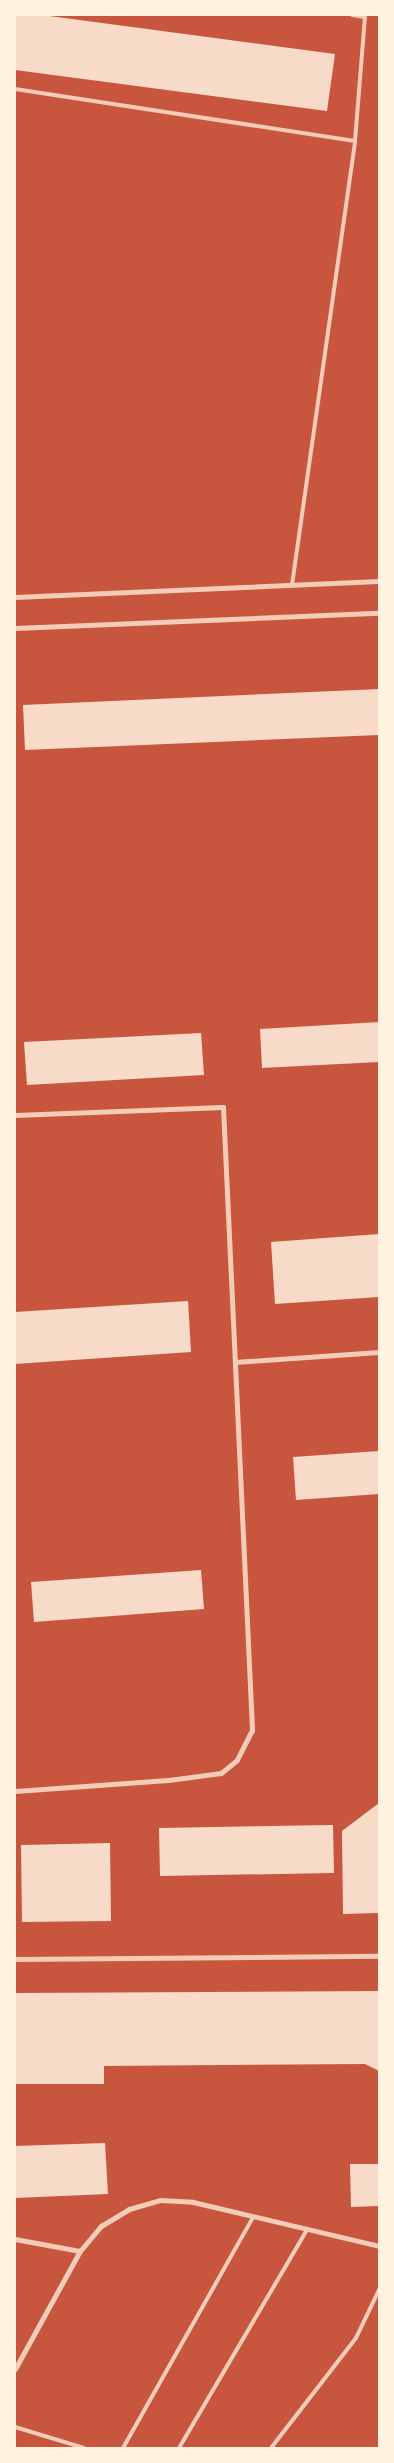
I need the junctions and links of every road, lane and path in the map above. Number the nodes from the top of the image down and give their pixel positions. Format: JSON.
{"nodes":[{"id":1,"x":352,"y":15,"type":"edge"},
{"id":2,"x":15,"y":89,"type":"edge"},
{"id":3,"x":355,"y":141,"type":"junction"},
{"id":4,"x":379,"y":581,"type":"edge"},
{"id":5,"x":292,"y":585,"type":"junction"},
{"id":6,"x":15,"y":598,"type":"edge"},
{"id":7,"x":379,"y":613,"type":"edge"},
{"id":8,"x":15,"y":628,"type":"edge"},
{"id":9,"x":15,"y":1115,"type":"edge"},
{"id":10,"x":379,"y":1352,"type":"edge"},
{"id":11,"x":235,"y":1362,"type":"junction"},
{"id":12,"x":15,"y":1791,"type":"edge"},
{"id":13,"x":379,"y":1956,"type":"edge"},
{"id":14,"x":15,"y":1959,"type":"edge"},
{"id":15,"x":253,"y":2217,"type":"junction"},
{"id":16,"x":307,"y":2230,"type":"junction"},
{"id":17,"x":15,"y":2239,"type":"edge"},
{"id":18,"x":379,"y":2246,"type":"edge"},
{"id":19,"x":80,"y":2252,"type":"junction"},
{"id":20,"x":379,"y":2290,"type":"edge"},
{"id":21,"x":15,"y":2369,"type":"edge"},
{"id":22,"x":15,"y":2427,"type":"edge"},
{"id":23,"x":84,"y":2448,"type":"edge"},
{"id":24,"x":123,"y":2448,"type":"edge"},
{"id":25,"x":179,"y":2448,"type":"edge"},
{"id":26,"x":271,"y":2448,"type":"edge"}],
"edges":[{"from":1,"to":3,"type":"lane"},
{"from":2,"to":3,"type":"lane"},
{"from":3,"to":5,"type":"lane"},
{"from":4,"to":5,"type":"street"},
{"from":5,"to":6,"type":"street"},
{"from":7,"to":8,"type":"street"},
{"from":9,"to":11,"type":"street"},
{"from":10,"to":11,"type":"street"},
{"from":11,"to":12,"type":"street"},
{"from":13,"to":14,"type":"street"},
{"from":15,"to":16,"type":"street"},
{"from":15,"to":19,"type":"street"},
{"from":15,"to":24,"type":"lane"},
{"from":16,"to":18,"type":"street"},
{"from":16,"to":25,"type":"lane"},
{"from":17,"to":19,"type":"street"},
{"from":19,"to":21,"type":"street"},
{"from":20,"to":26,"type":"lane"},
{"from":22,"to":23,"type":"lane"}]}
